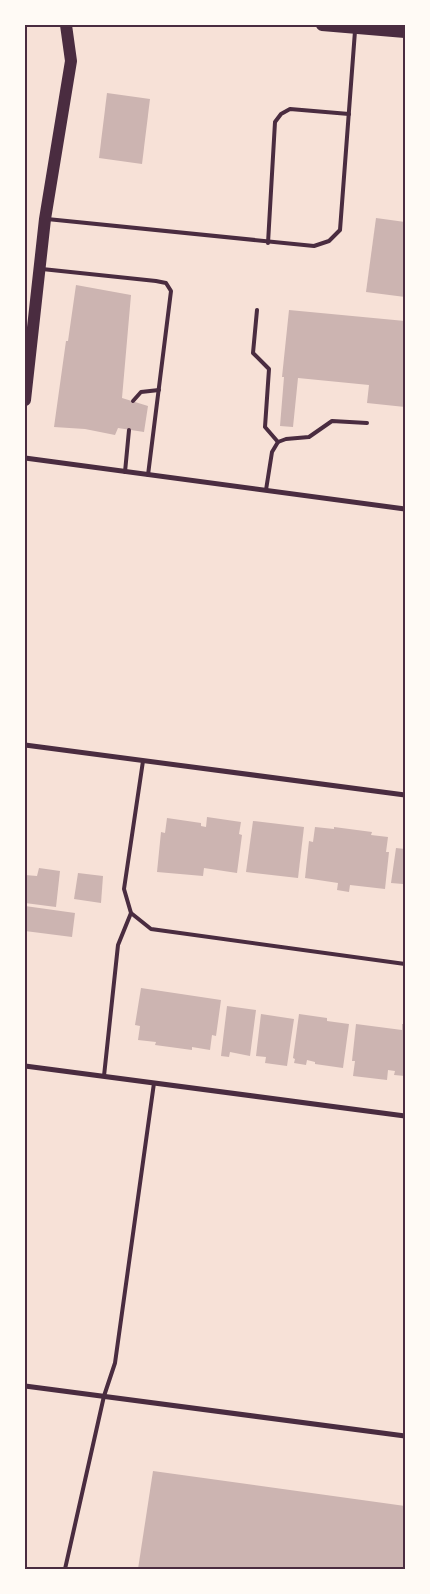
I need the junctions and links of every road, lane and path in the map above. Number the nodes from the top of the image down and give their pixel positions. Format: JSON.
{"nodes":[{"id":1,"x":66,"y":25,"type":"edge"},
{"id":2,"x":322,"y":25,"type":"edge"},
{"id":3,"x":356,"y":29,"type":"junction"},
{"id":4,"x":405,"y":32,"type":"edge"},
{"id":5,"x":349,"y":114,"type":"junction"},
{"id":6,"x":46,"y":219,"type":"junction"},
{"id":7,"x":268,"y":242,"type":"junction"},
{"id":8,"x":40,"y":268,"type":"junction"},
{"id":9,"x":257,"y":310,"type":"dead end"},
{"id":10,"x":26,"y":379,"type":"edge"},
{"id":11,"x":159,"y":390,"type":"junction"},
{"id":12,"x":25,"y":400,"type":"edge"},
{"id":13,"x":133,"y":401,"type":"dead end"},
{"id":14,"x":367,"y":423,"type":"dead end"},
{"id":15,"x":130,"y":430,"type":"dead end"},
{"id":16,"x":278,"y":442,"type":"junction"},
{"id":17,"x":25,"y":458,"type":"edge"},
{"id":18,"x":125,"y":472,"type":"junction"},
{"id":19,"x":148,"y":475,"type":"junction"},
{"id":20,"x":266,"y":490,"type":"junction"},
{"id":21,"x":405,"y":509,"type":"edge"},
{"id":22,"x":25,"y":745,"type":"edge"},
{"id":23,"x":143,"y":761,"type":"junction"},
{"id":24,"x":405,"y":795,"type":"edge"},
{"id":25,"x":131,"y":913,"type":"junction"},
{"id":26,"x":405,"y":964,"type":"edge"},
{"id":27,"x":25,"y":1066,"type":"edge"},
{"id":28,"x":104,"y":1076,"type":"junction"},
{"id":29,"x":154,"y":1083,"type":"junction"},
{"id":30,"x":405,"y":1116,"type":"edge"},
{"id":31,"x":25,"y":1386,"type":"edge"},
{"id":32,"x":104,"y":1396,"type":"junction"},
{"id":33,"x":405,"y":1436,"type":"edge"},
{"id":34,"x":65,"y":1569,"type":"edge"}],
"edges":[{"from":1,"to":6,"type":"main road"},
{"from":2,"to":3,"type":"main road"},
{"from":3,"to":4,"type":"main road"},
{"from":3,"to":5,"type":"lane"},
{"from":5,"to":7,"type":"lane"},
{"from":5,"to":7,"type":"lane"},
{"from":6,"to":7,"type":"lane"},
{"from":6,"to":8,"type":"main road"},
{"from":8,"to":10,"type":"main road"},
{"from":8,"to":11,"type":"lane"},
{"from":9,"to":16,"type":"lane"},
{"from":10,"to":12,"type":"main road"},
{"from":11,"to":13,"type":"lane"},
{"from":11,"to":19,"type":"lane"},
{"from":14,"to":16,"type":"lane"},
{"from":15,"to":18,"type":"lane"},
{"from":16,"to":20,"type":"lane"},
{"from":17,"to":18,"type":"street"},
{"from":18,"to":19,"type":"street"},
{"from":19,"to":20,"type":"street"},
{"from":20,"to":21,"type":"street"},
{"from":22,"to":23,"type":"street"},
{"from":23,"to":24,"type":"street"},
{"from":23,"to":25,"type":"lane"},
{"from":25,"to":26,"type":"lane"},
{"from":25,"to":28,"type":"lane"},
{"from":27,"to":28,"type":"street"},
{"from":28,"to":29,"type":"street"},
{"from":29,"to":30,"type":"street"},
{"from":29,"to":32,"type":"lane"},
{"from":31,"to":32,"type":"street"},
{"from":32,"to":33,"type":"street"},
{"from":32,"to":34,"type":"lane"}]}
